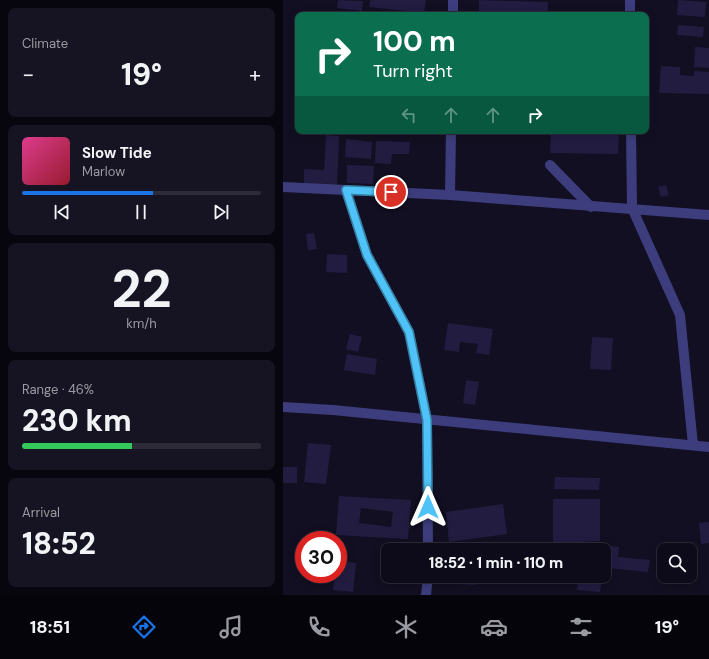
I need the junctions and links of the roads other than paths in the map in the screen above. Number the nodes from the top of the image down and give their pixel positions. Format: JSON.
{"nodes":[{"id":1,"x":453,"y":0,"type":"edge"},
{"id":2,"x":630,"y":0,"type":"edge"},
{"id":3,"x":453,"y":12,"type":"edge"},
{"id":4,"x":630,"y":12,"type":"edge"},
{"id":5,"x":451,"y":134,"type":"edge"},
{"id":6,"x":631,"y":134,"type":"edge"},
{"id":7,"x":550,"y":165,"type":"dead end"},
{"id":8,"x":283,"y":187,"type":"edge"},
{"id":9,"x":346,"y":190,"type":"junction"},
{"id":10,"x":450,"y":195,"type":"junction"},
{"id":11,"x":591,"y":207,"type":"junction"},
{"id":12,"x":631,"y":208,"type":"junction"},
{"id":13,"x":709,"y":215,"type":"edge"},
{"id":14,"x":283,"y":407,"type":"edge"},
{"id":15,"x":427,"y":420,"type":"junction"},
{"id":16,"x":693,"y":446,"type":"junction"},
{"id":17,"x":709,"y":447,"type":"edge"},
{"id":18,"x":428,"y":543,"type":"edge"},
{"id":19,"x":427,"y":583,"type":"edge"},
{"id":20,"x":426,"y":595,"type":"edge"}],
"edges":[{"from":1,"to":3,"type":"street"},
{"from":2,"to":4,"type":"street"},
{"from":5,"to":10,"type":"street"},
{"from":6,"to":12,"type":"street"},
{"from":7,"to":11,"type":"street"},
{"from":8,"to":9,"type":"street"},
{"from":9,"to":10,"type":"street"},
{"from":9,"to":15,"type":"street"},
{"from":10,"to":11,"type":"street"},
{"from":11,"to":12,"type":"street"},
{"from":12,"to":13,"type":"street"},
{"from":12,"to":16,"type":"street"},
{"from":14,"to":15,"type":"street"},
{"from":15,"to":16,"type":"street"},
{"from":15,"to":18,"type":"street"},
{"from":16,"to":17,"type":"street"},
{"from":19,"to":20,"type":"street"}]}
